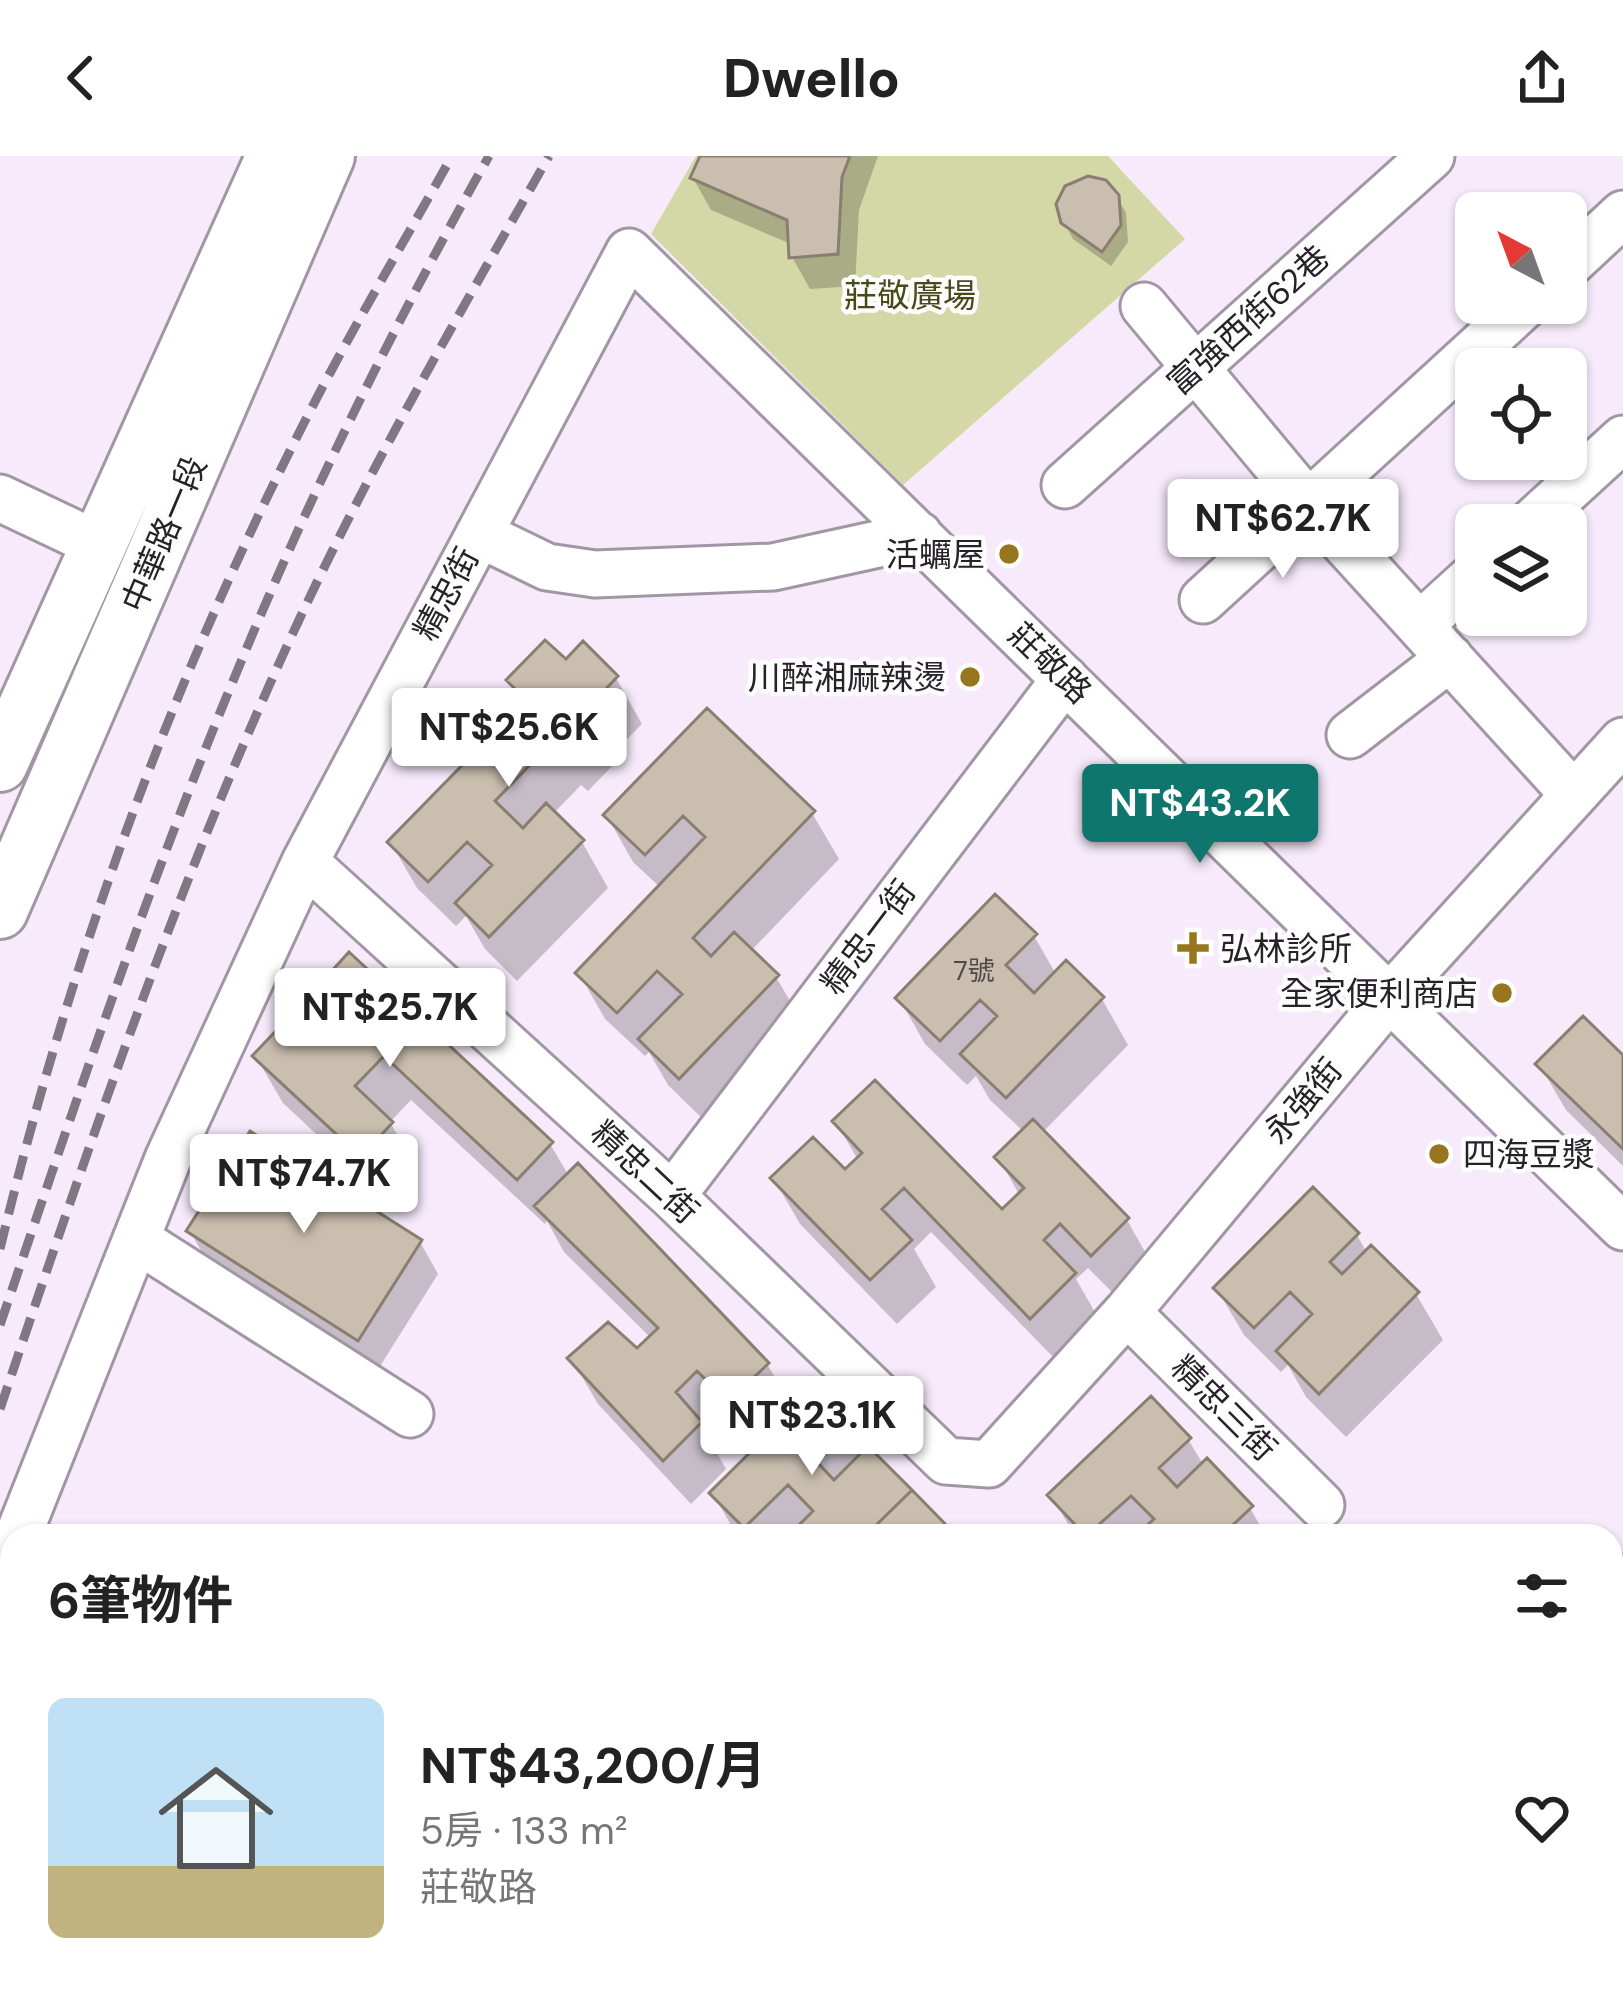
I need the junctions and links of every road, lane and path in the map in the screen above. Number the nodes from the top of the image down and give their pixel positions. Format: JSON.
{"nodes":[{"id":1,"x":274,"y":156,"type":"edge"},
{"id":2,"x":327,"y":156,"type":"edge"},
{"id":3,"x":1431,"y":156,"type":"edge"},
{"id":4,"x":1623,"y":214,"type":"edge"},
{"id":5,"x":1587,"y":247,"type":"edge"},
{"id":6,"x":629,"y":253,"type":"joint"},
{"id":7,"x":1144,"y":305,"type":"dead end"},
{"id":8,"x":1504,"y":324,"type":"edge"},
{"id":9,"x":1195,"y":368,"type":"junction"},
{"id":10,"x":1623,"y":439,"type":"edge"},
{"id":11,"x":1065,"y":484,"type":"dead end"},
{"id":12,"x":0,"y":498,"type":"edge"},
{"id":13,"x":1308,"y":503,"type":"junction"},
{"id":14,"x":1552,"y":504,"type":"edge"},
{"id":15,"x":478,"y":534,"type":"junction"},
{"id":16,"x":919,"y":535,"type":"junction"},
{"id":17,"x":99,"y":545,"type":"junction"},
{"id":18,"x":1203,"y":600,"type":"dead end"},
{"id":19,"x":1455,"y":609,"type":"edge"},
{"id":20,"x":1435,"y":642,"type":"junction"},
{"id":21,"x":1065,"y":679,"type":"junction"},
{"id":22,"x":1350,"y":735,"type":"dead end"},
{"id":23,"x":1623,"y":742,"type":"edge"},
{"id":24,"x":0,"y":764,"type":"edge"},
{"id":25,"x":1574,"y":795,"type":"junction"},
{"id":26,"x":305,"y":862,"type":"junction"},
{"id":27,"x":0,"y":911,"type":"edge"},
{"id":28,"x":1391,"y":996,"type":"junction"},
{"id":29,"x":672,"y":1196,"type":"junction"},
{"id":30,"x":1623,"y":1227,"type":"edge"},
{"id":31,"x":136,"y":1239,"type":"junction"},
{"id":32,"x":1127,"y":1312,"type":"junction"},
{"id":33,"x":410,"y":1414,"type":"dead end"},
{"id":34,"x":989,"y":1464,"type":"joint"},
{"id":35,"x":1321,"y":1505,"type":"dead end"},
{"id":36,"x":23,"y":1524,"type":"edge"}],
"edges":[{"from":1,"to":17,"type":"main road","name":"中華路一段"},
{"from":2,"to":27,"type":"main road","name":"中華路一段"},
{"from":3,"to":9,"type":"street","name":"富強西街62巷"},
{"from":4,"to":5,"type":"street"},
{"from":6,"to":15,"type":"street","name":"精忠街"},
{"from":6,"to":16,"type":"street","name":"莊敬路"},
{"from":7,"to":9,"type":"street"},
{"from":8,"to":13,"type":"street"},
{"from":9,"to":11,"type":"street","name":"富強西街62巷"},
{"from":9,"to":13,"type":"street"},
{"from":10,"to":14,"type":"street"},
{"from":12,"to":17,"type":"street"},
{"from":13,"to":18,"type":"street"},
{"from":13,"to":20,"type":"street"},
{"from":15,"to":16,"type":"street"},
{"from":15,"to":26,"type":"street","name":"精忠街"},
{"from":16,"to":21,"type":"street","name":"莊敬路"},
{"from":17,"to":24,"type":"main road","name":"中華路一段"},
{"from":19,"to":20,"type":"street"},
{"from":20,"to":22,"type":"street"},
{"from":20,"to":25,"type":"street"},
{"from":21,"to":28,"type":"street","name":"莊敬路"},
{"from":21,"to":29,"type":"street","name":"精忠一街"},
{"from":23,"to":25,"type":"street","name":"永強街"},
{"from":25,"to":28,"type":"street","name":"永強街"},
{"from":26,"to":29,"type":"street","name":"精忠二街"},
{"from":26,"to":31,"type":"street","name":"精忠街"},
{"from":28,"to":30,"type":"street","name":"莊敬路"},
{"from":28,"to":32,"type":"street","name":"永強街"},
{"from":29,"to":34,"type":"street","name":"精忠二街"},
{"from":31,"to":33,"type":"street"},
{"from":31,"to":36,"type":"street","name":"精忠街"},
{"from":32,"to":34,"type":"street","name":"永強街"},
{"from":32,"to":35,"type":"street","name":"精忠三街"}]}
